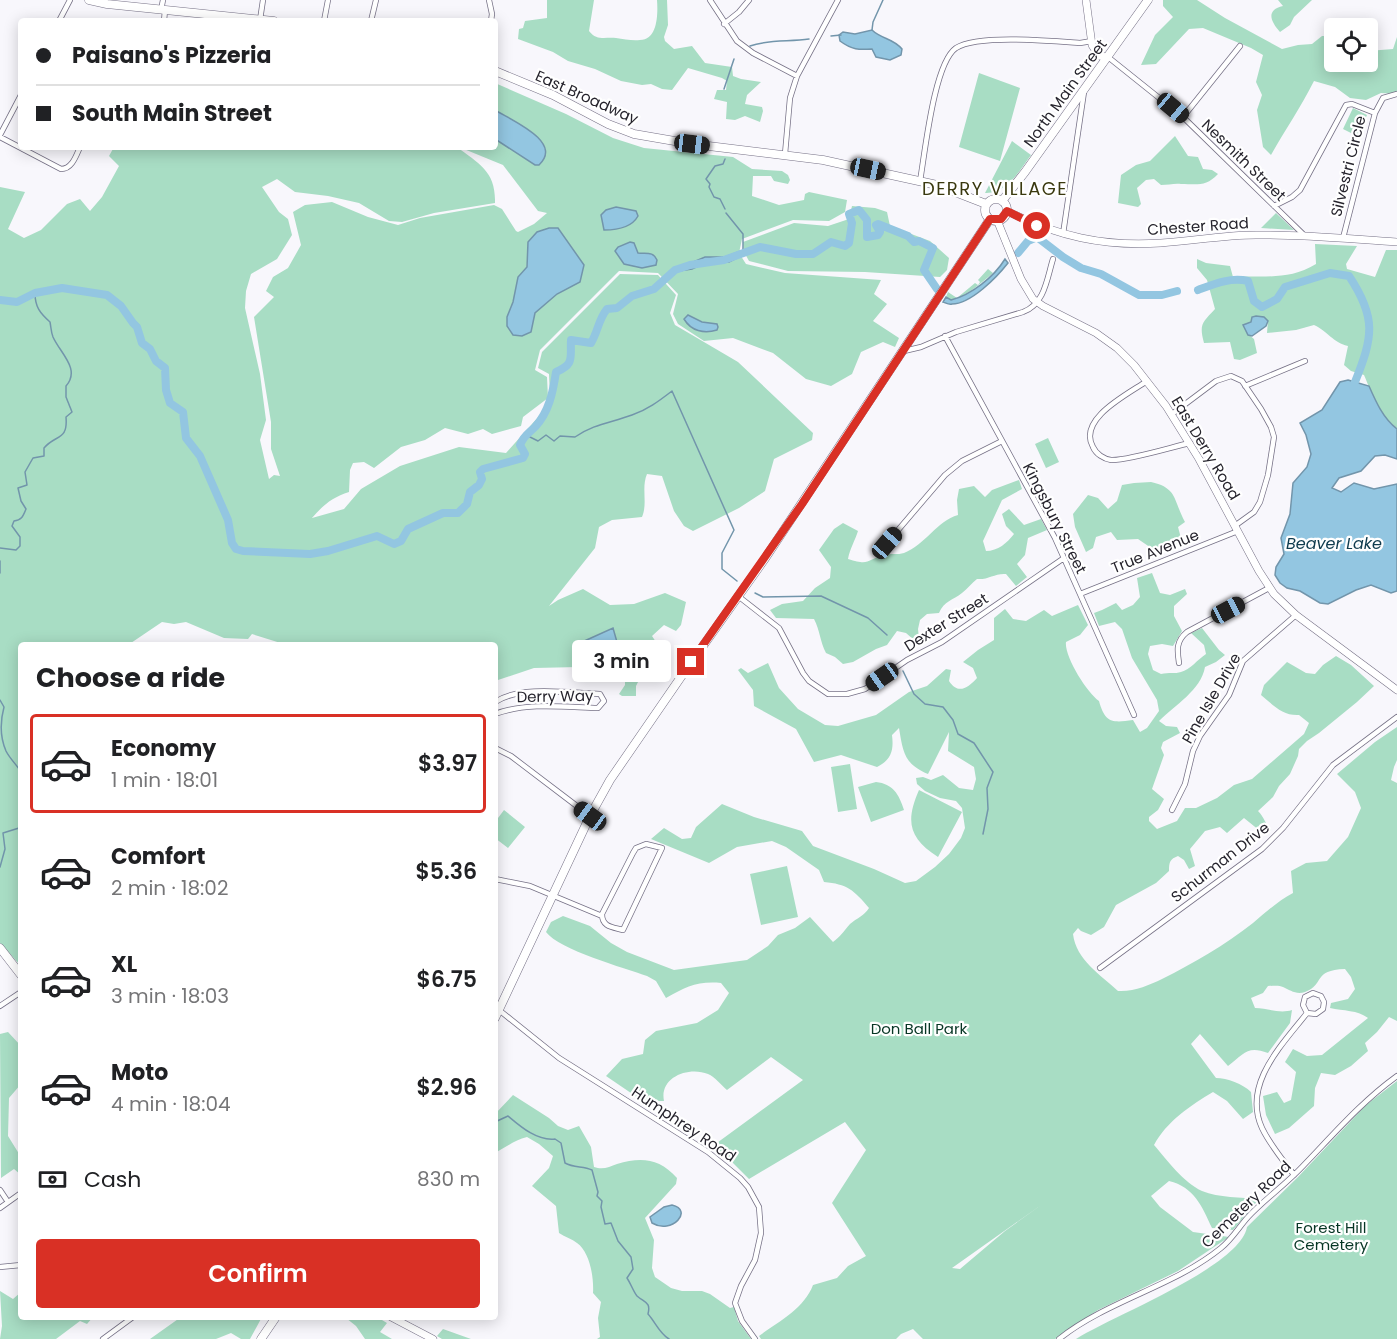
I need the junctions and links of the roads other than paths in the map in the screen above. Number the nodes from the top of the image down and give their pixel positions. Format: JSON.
{"nodes":[{"id":1,"x":70,"y":0,"type":"edge"},
{"id":2,"x":89,"y":0,"type":"edge"},
{"id":3,"x":163,"y":0,"type":"edge"},
{"id":4,"x":264,"y":0,"type":"edge"},
{"id":5,"x":328,"y":0,"type":"edge"},
{"id":6,"x":376,"y":0,"type":"edge"},
{"id":7,"x":489,"y":0,"type":"edge"},
{"id":8,"x":710,"y":0,"type":"edge"},
{"id":9,"x":749,"y":0,"type":"edge"},
{"id":10,"x":838,"y":0,"type":"edge"},
{"id":11,"x":1086,"y":0,"type":"edge"},
{"id":12,"x":1148,"y":0,"type":"edge"},
{"id":13,"x":163,"y":10,"type":"junction"},
{"id":14,"x":61,"y":18,"type":"edge"},
{"id":15,"x":164,"y":18,"type":"edge"},
{"id":16,"x":241,"y":18,"type":"edge"},
{"id":17,"x":260,"y":18,"type":"edge"},
{"id":18,"x":325,"y":18,"type":"edge"},
{"id":19,"x":372,"y":18,"type":"edge"},
{"id":20,"x":491,"y":18,"type":"edge"},
{"id":21,"x":724,"y":24,"type":"junction"},
{"id":22,"x":1092,"y":41,"type":"junction"},
{"id":23,"x":1240,"y":46,"type":"dead end"},
{"id":24,"x":1108,"y":57,"type":"junction"},
{"id":25,"x":498,"y":72,"type":"edge"},
{"id":26,"x":796,"y":76,"type":"junction"},
{"id":27,"x":1084,"y":89,"type":"junction"},
{"id":28,"x":1397,"y":94,"type":"edge"},
{"id":29,"x":18,"y":101,"type":"edge"},
{"id":30,"x":1375,"y":113,"type":"junction"},
{"id":31,"x":1183,"y":117,"type":"junction"},
{"id":32,"x":0,"y":136,"type":"edge"},
{"id":33,"x":18,"y":146,"type":"edge"},
{"id":34,"x":25,"y":150,"type":"edge"},
{"id":35,"x":78,"y":150,"type":"edge"},
{"id":36,"x":785,"y":154,"type":"junction"},
{"id":37,"x":920,"y":181,"type":"junction"},
{"id":38,"x":1002,"y":201,"type":"junction"},
{"id":39,"x":986,"y":204,"type":"junction"},
{"id":40,"x":1274,"y":206,"type":"junction"},
{"id":41,"x":1007,"y":211,"type":"junction"},
{"id":42,"x":994,"y":220,"type":"junction"},
{"id":43,"x":1062,"y":234,"type":"junction"},
{"id":44,"x":1306,"y":237,"type":"junction"},
{"id":45,"x":1343,"y":239,"type":"junction"},
{"id":46,"x":1397,"y":242,"type":"edge"},
{"id":47,"x":1053,"y":259,"type":"dead end"},
{"id":48,"x":1038,"y":303,"type":"junction"},
{"id":49,"x":945,"y":336,"type":"junction"},
{"id":50,"x":904,"y":351,"type":"junction"},
{"id":51,"x":1305,"y":361,"type":"dead end"},
{"id":52,"x":1147,"y":381,"type":"junction"},
{"id":53,"x":1245,"y":386,"type":"junction"},
{"id":54,"x":1172,"y":414,"type":"junction"},
{"id":55,"x":1002,"y":441,"type":"junction"},
{"id":56,"x":1190,"y":443,"type":"junction"},
{"id":57,"x":1237,"y":528,"type":"junction"},
{"id":58,"x":887,"y":543,"type":"dead end"},
{"id":59,"x":1064,"y":558,"type":"junction"},
{"id":60,"x":1269,"y":588,"type":"junction"},
{"id":61,"x":1080,"y":594,"type":"junction"},
{"id":62,"x":738,"y":596,"type":"junction"},
{"id":63,"x":1296,"y":615,"type":"junction"},
{"id":64,"x":1179,"y":663,"type":"dead end"},
{"id":65,"x":1397,"y":690,"type":"edge"},
{"id":66,"x":498,"y":700,"type":"edge"},
{"id":67,"x":498,"y":713,"type":"edge"},
{"id":68,"x":1134,"y":715,"type":"dead end"},
{"id":69,"x":1397,"y":717,"type":"edge"},
{"id":70,"x":498,"y":750,"type":"edge"},
{"id":71,"x":1172,"y":810,"type":"dead end"},
{"id":72,"x":590,"y":816,"type":"junction"},
{"id":73,"x":498,"y":879,"type":"edge"},
{"id":74,"x":552,"y":894,"type":"junction"},
{"id":75,"x":602,"y":916,"type":"junction"},
{"id":76,"x":0,"y":948,"type":"edge"},
{"id":77,"x":1100,"y":968,"type":"dead end"},
{"id":78,"x":18,"y":971,"type":"edge"},
{"id":79,"x":18,"y":994,"type":"edge"},
{"id":80,"x":0,"y":1006,"type":"edge"},
{"id":81,"x":499,"y":1010,"type":"joint"},
{"id":82,"x":1307,"y":1013,"type":"junction"},
{"id":83,"x":1397,"y":1076,"type":"edge"},
{"id":84,"x":1294,"y":1174,"type":"junction"},
{"id":85,"x":0,"y":1190,"type":"edge"},
{"id":86,"x":18,"y":1195,"type":"edge"},
{"id":87,"x":8,"y":1202,"type":"junction"},
{"id":88,"x":0,"y":1208,"type":"edge"},
{"id":89,"x":18,"y":1265,"type":"edge"},
{"id":90,"x":0,"y":1267,"type":"edge"},
{"id":91,"x":129,"y":1320,"type":"edge"},
{"id":92,"x":269,"y":1320,"type":"edge"},
{"id":93,"x":274,"y":1320,"type":"edge"},
{"id":94,"x":397,"y":1320,"type":"edge"},
{"id":95,"x":103,"y":1339,"type":"edge"},
{"id":96,"x":260,"y":1339,"type":"edge"},
{"id":97,"x":433,"y":1339,"type":"edge"},
{"id":98,"x":755,"y":1339,"type":"edge"},
{"id":99,"x":1059,"y":1339,"type":"edge"}],
"edges":[{"from":1,"to":14,"type":"street"},
{"from":2,"to":13,"type":"main road"},
{"from":3,"to":13,"type":"street"},
{"from":4,"to":17,"type":"street"},
{"from":5,"to":18,"type":"street"},
{"from":6,"to":19,"type":"street"},
{"from":7,"to":20,"type":"street"},
{"from":8,"to":21,"type":"street"},
{"from":9,"to":21,"type":"street"},
{"from":10,"to":26,"type":"street"},
{"from":11,"to":22,"type":"street"},
{"from":12,"to":24,"type":"main road","name":"North Main Street"},
{"from":13,"to":15,"type":"street"},
{"from":13,"to":16,"type":"main road"},
{"from":21,"to":26,"type":"street"},
{"from":22,"to":24,"type":"street"},
{"from":22,"to":37,"type":"street"},
{"from":23,"to":31,"type":"street"},
{"from":24,"to":27,"type":"main road","name":"North Main Street"},
{"from":24,"to":31,"type":"street","name":"Nesmith Street"},
{"from":25,"to":36,"type":"main road","name":"East Broadway"},
{"from":26,"to":36,"type":"street"},
{"from":27,"to":38,"type":"main road","name":"North Main Street"},
{"from":27,"to":43,"type":"street"},
{"from":28,"to":30,"type":"street"},
{"from":29,"to":32,"type":"street"},
{"from":30,"to":40,"type":"street","name":"Silvestri Circle"},
{"from":30,"to":45,"type":"street","name":"Silvestri Circle"},
{"from":31,"to":40,"type":"street","name":"Nesmith Street"},
{"from":32,"to":33,"type":"street"},
{"from":34,"to":35,"type":"street"},
{"from":36,"to":37,"type":"main road","name":"East Broadway"},
{"from":37,"to":39,"type":"main road","name":"East Broadway"},
{"from":38,"to":39,"type":"main road"},
{"from":38,"to":41,"type":"main road"},
{"from":39,"to":42,"type":"main road"},
{"from":40,"to":44,"type":"street","name":"Nesmith Street"},
{"from":41,"to":42,"type":"main road"},
{"from":41,"to":43,"type":"street","name":"Chester Road"},
{"from":42,"to":48,"type":"street","name":"East Derry Road"},
{"from":42,"to":50,"type":"main road"},
{"from":43,"to":44,"type":"street","name":"Chester Road"},
{"from":44,"to":45,"type":"street","name":"Chester Road"},
{"from":45,"to":46,"type":"street","name":"Chester Road"},
{"from":47,"to":48,"type":"street"},
{"from":48,"to":49,"type":"street"},
{"from":48,"to":52,"type":"street","name":"East Derry Road"},
{"from":49,"to":50,"type":"street"},
{"from":49,"to":55,"type":"street","name":"Kingsbury Street"},
{"from":50,"to":62,"type":"main road"},
{"from":51,"to":53,"type":"street"},
{"from":52,"to":54,"type":"street","name":"East Derry Road"},
{"from":52,"to":56,"type":"street"},
{"from":53,"to":54,"type":"street"},
{"from":53,"to":57,"type":"street"},
{"from":54,"to":56,"type":"street","name":"East Derry Road"},
{"from":55,"to":58,"type":"street"},
{"from":55,"to":59,"type":"street","name":"Kingsbury Street"},
{"from":56,"to":57,"type":"street","name":"East Derry Road"},
{"from":57,"to":60,"type":"street","name":"East Derry Road"},
{"from":57,"to":61,"type":"street","name":"True Avenue"},
{"from":59,"to":61,"type":"street","name":"Kingsbury Street"},
{"from":59,"to":62,"type":"street","name":"Dexter Street"},
{"from":60,"to":63,"type":"street","name":"East Derry Road"},
{"from":60,"to":64,"type":"street"},
{"from":61,"to":68,"type":"street","name":"Kingsbury Street"},
{"from":62,"to":72,"type":"main road"},
{"from":63,"to":65,"type":"street","name":"East Derry Road"},
{"from":63,"to":71,"type":"street","name":"Pine Isle Drive"},
{"from":66,"to":67,"type":"street","name":"Derry Way"},
{"from":69,"to":77,"type":"street","name":"Schurman Drive"},
{"from":70,"to":72,"type":"street"},
{"from":72,"to":74,"type":"main road"},
{"from":73,"to":74,"type":"street"},
{"from":74,"to":75,"type":"street"},
{"from":74,"to":81,"type":"main road"},
{"from":75,"to":75,"type":"street"},
{"from":76,"to":78,"type":"main road"},
{"from":79,"to":80,"type":"street"},
{"from":81,"to":98,"type":"street","name":"Humphrey Road"},
{"from":82,"to":82,"type":"street"},
{"from":82,"to":84,"type":"street"},
{"from":83,"to":84,"type":"street","name":"Cemetery Road"},
{"from":84,"to":99,"type":"street","name":"Cemetery Road"},
{"from":85,"to":87,"type":"street"},
{"from":86,"to":87,"type":"street"},
{"from":87,"to":88,"type":"street"},
{"from":89,"to":90,"type":"street"},
{"from":91,"to":95,"type":"street"},
{"from":92,"to":96,"type":"main road"},
{"from":93,"to":96,"type":"main road"},
{"from":94,"to":97,"type":"street"}]}
